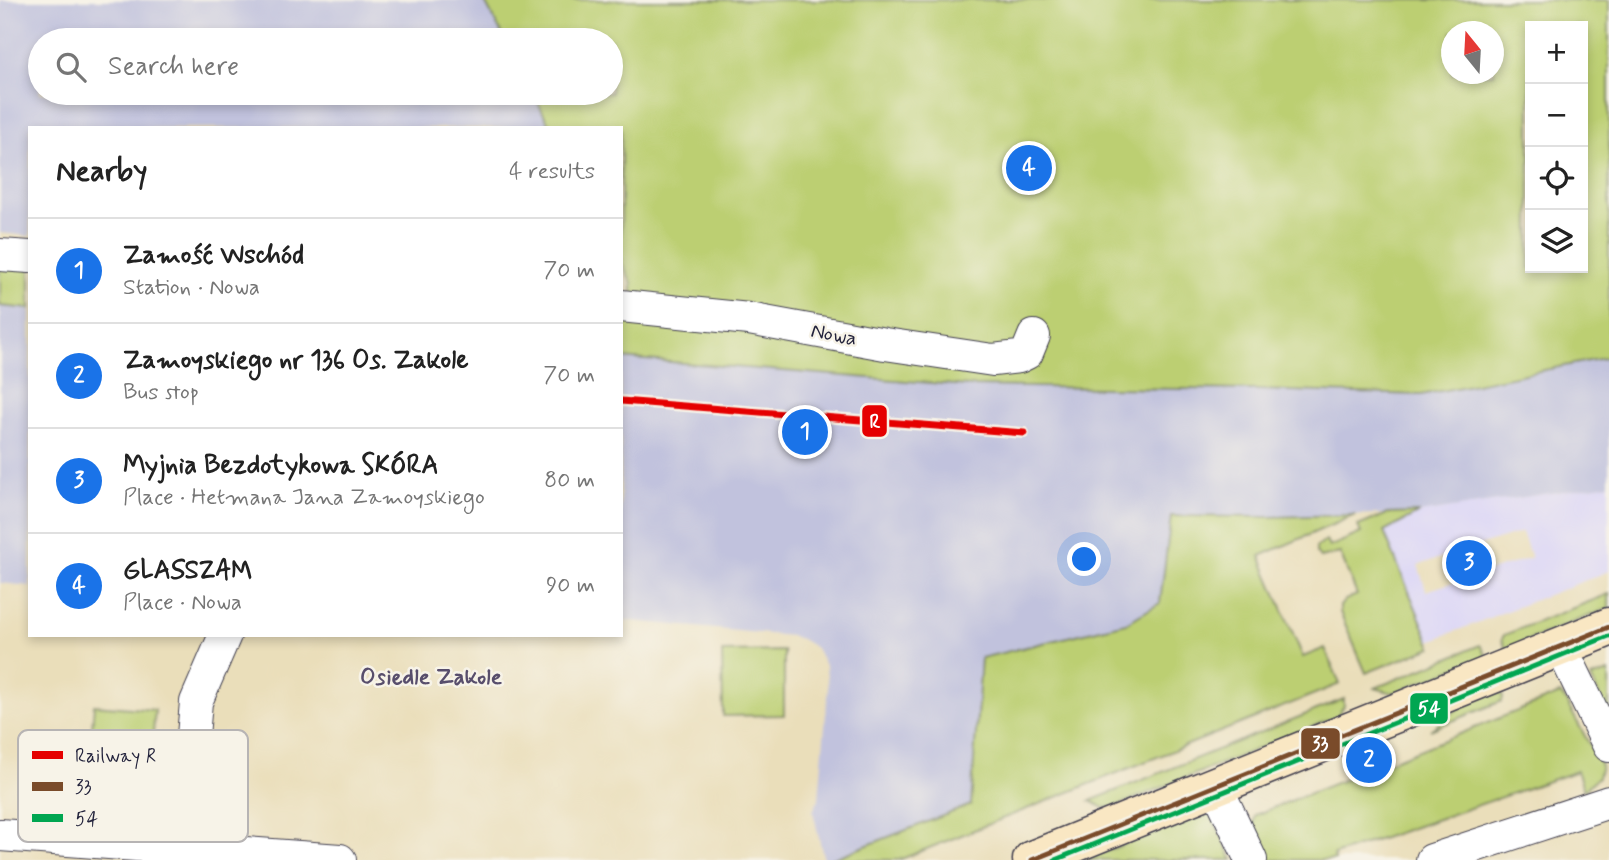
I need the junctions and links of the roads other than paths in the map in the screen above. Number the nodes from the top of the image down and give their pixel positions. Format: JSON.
{"nodes":[{"id":1,"x":0,"y":255,"type":"edge"},
{"id":2,"x":28,"y":257,"type":"edge"},
{"id":3,"x":623,"y":306,"type":"edge"},
{"id":4,"x":1034,"y":336,"type":"dead end"},
{"id":5,"x":1609,"y":627,"type":"edge"},
{"id":6,"x":224,"y":637,"type":"edge"},
{"id":7,"x":1561,"y":646,"type":"junction"},
{"id":8,"x":194,"y":730,"type":"edge"},
{"id":9,"x":1609,"y":746,"type":"edge"},
{"id":10,"x":1216,"y":786,"type":"junction"},
{"id":11,"x":1609,"y":802,"type":"edge"},
{"id":12,"x":0,"y":835,"type":"edge"},
{"id":13,"x":18,"y":836,"type":"edge"},
{"id":14,"x":92,"y":842,"type":"edge"},
{"id":15,"x":184,"y":842,"type":"edge"},
{"id":16,"x":183,"y":849,"type":"junction"},
{"id":17,"x":340,"y":860,"type":"edge"},
{"id":18,"x":1032,"y":860,"type":"edge"},
{"id":19,"x":1251,"y":860,"type":"edge"},
{"id":20,"x":1432,"y":860,"type":"edge"}],
"edges":[{"from":1,"to":2,"type":"street"},
{"from":3,"to":4,"type":"street","name":"Nowa"},
{"from":5,"to":7,"type":"street"},
{"from":6,"to":8,"type":"street"},
{"from":7,"to":9,"type":"street"},
{"from":7,"to":10,"type":"street"},
{"from":10,"to":18,"type":"street"},
{"from":10,"to":19,"type":"street"},
{"from":11,"to":20,"type":"street"},
{"from":12,"to":13,"type":"street"},
{"from":14,"to":16,"type":"street"},
{"from":15,"to":16,"type":"street"},
{"from":16,"to":17,"type":"street"}]}
